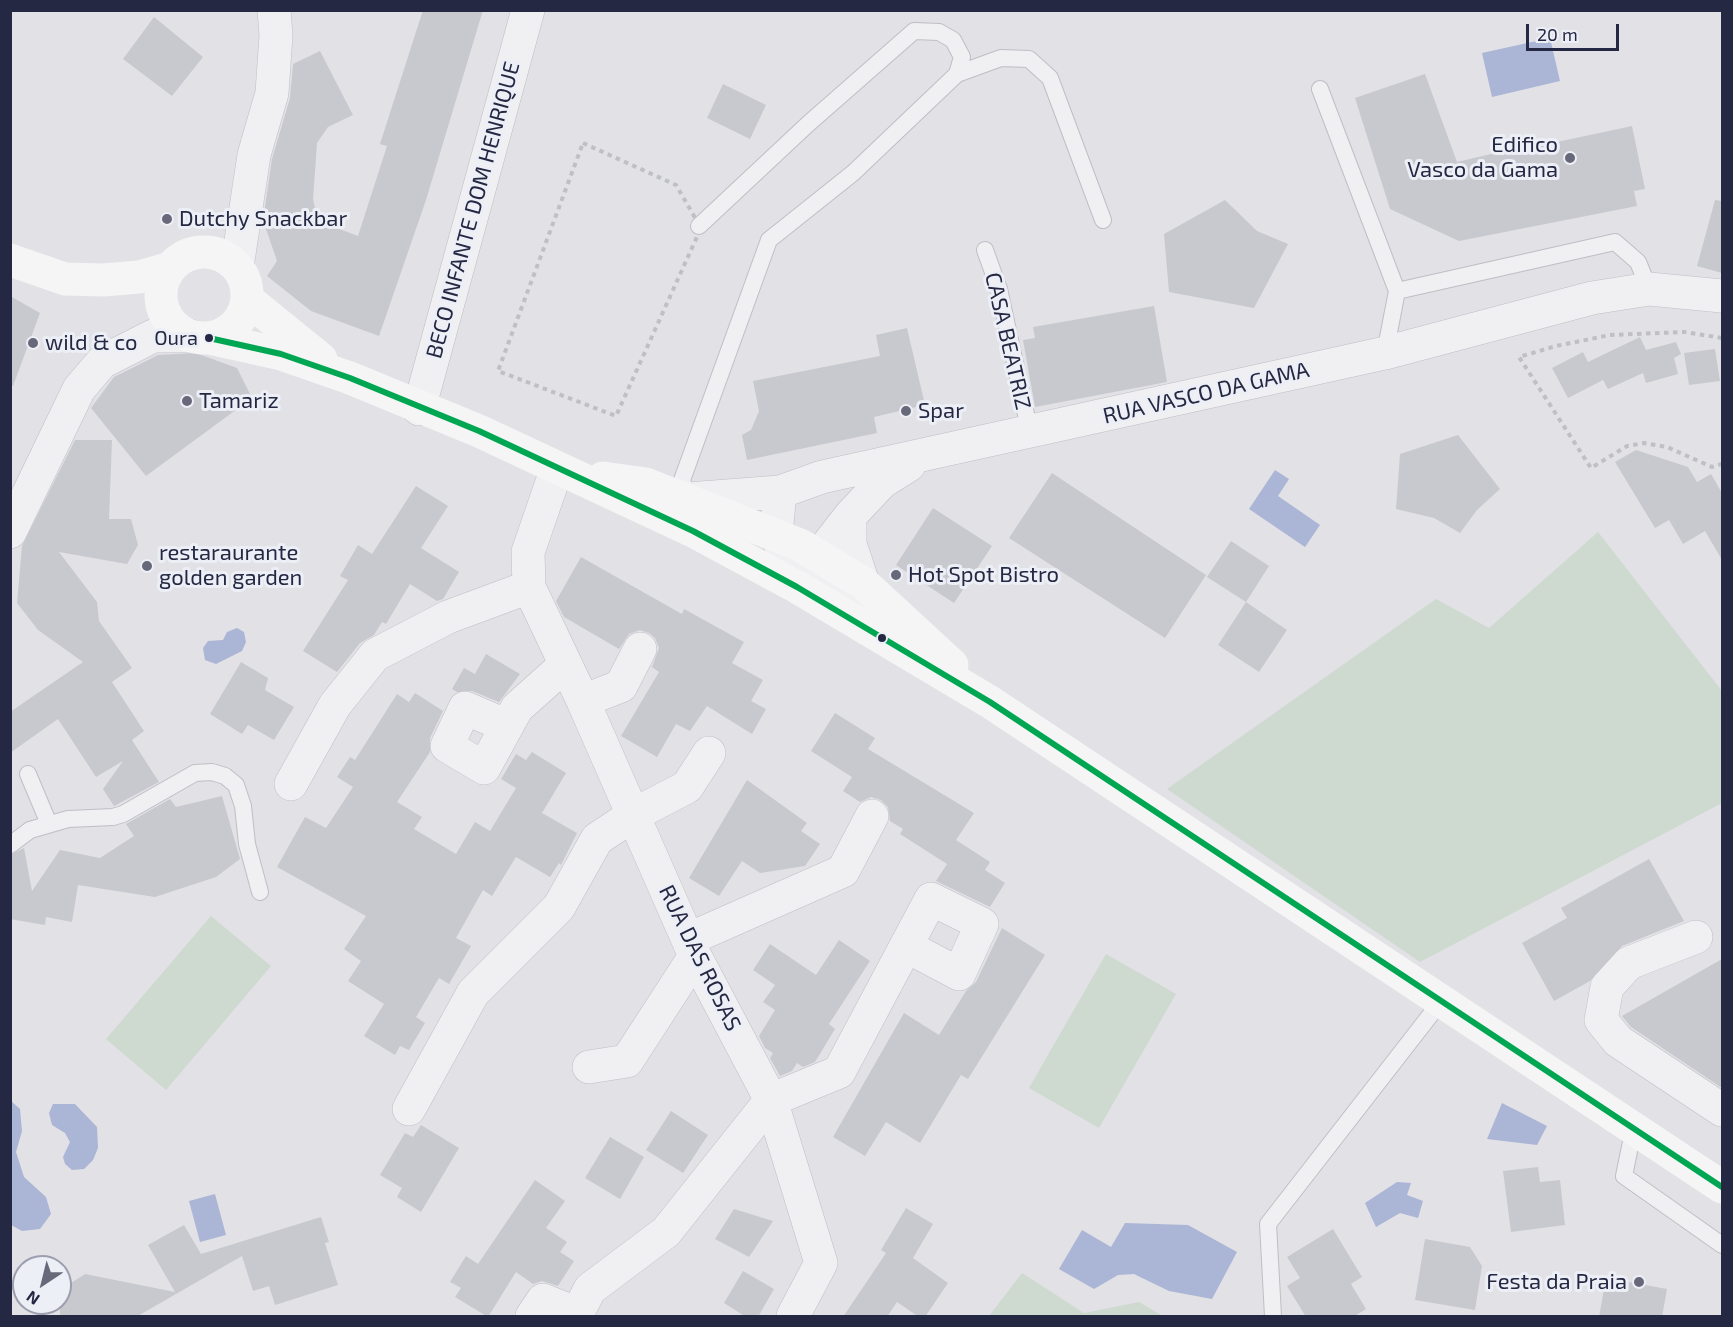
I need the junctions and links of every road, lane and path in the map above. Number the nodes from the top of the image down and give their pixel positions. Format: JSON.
{"nodes":[{"id":1,"x":274,"y":10,"type":"edge"},
{"id":2,"x":528,"y":10,"type":"edge"},
{"id":3,"x":957,"y":74,"type":"junction"},
{"id":4,"x":1320,"y":89,"type":"dead end"},
{"id":5,"x":1103,"y":220,"type":"dead end"},
{"id":6,"x":699,"y":226,"type":"junction"},
{"id":7,"x":985,"y":250,"type":"dead end"},
{"id":8,"x":10,"y":260,"type":"edge"},
{"id":9,"x":237,"y":267,"type":"junction"},
{"id":10,"x":170,"y":268,"type":"junction"},
{"id":11,"x":103,"y":280,"type":"junction"},
{"id":12,"x":1649,"y":289,"type":"junction"},
{"id":13,"x":1397,"y":291,"type":"junction"},
{"id":14,"x":1722,"y":296,"type":"edge"},
{"id":15,"x":247,"y":299,"type":"junction"},
{"id":16,"x":163,"y":309,"type":"junction"},
{"id":17,"x":200,"y":337,"type":"junction"},
{"id":18,"x":1722,"y":338,"type":"edge"},
{"id":19,"x":1385,"y":353,"type":"junction"},
{"id":20,"x":350,"y":378,"type":"junction"},
{"id":21,"x":418,"y":409,"type":"junction"},
{"id":22,"x":1030,"y":433,"type":"junction"},
{"id":23,"x":920,"y":458,"type":"junction"},
{"id":24,"x":1722,"y":464,"type":"edge"},
{"id":25,"x":557,"y":468,"type":"junction"},
{"id":26,"x":780,"y":492,"type":"junction"},
{"id":27,"x":676,"y":508,"type":"junction"},
{"id":28,"x":850,"y":516,"type":"junction"},
{"id":29,"x":10,"y":532,"type":"edge"},
{"id":30,"x":779,"y":536,"type":"junction"},
{"id":31,"x":806,"y":558,"type":"junction"},
{"id":32,"x":863,"y":583,"type":"junction"},
{"id":33,"x":529,"y":587,"type":"junction"},
{"id":34,"x":640,"y":649,"type":"dead end"},
{"id":35,"x":908,"y":655,"type":"junction"},
{"id":36,"x":564,"y":666,"type":"junction"},
{"id":37,"x":583,"y":701,"type":"junction"},
{"id":38,"x":990,"y":702,"type":"junction"},
{"id":39,"x":507,"y":726,"type":"dead end"},
{"id":40,"x":709,"y":753,"type":"dead end"},
{"id":41,"x":28,"y":774,"type":"dead end"},
{"id":42,"x":291,"y":784,"type":"dead end"},
{"id":43,"x":633,"y":815,"type":"junction"},
{"id":44,"x":872,"y":816,"type":"dead end"},
{"id":45,"x":49,"y":824,"type":"junction"},
{"id":46,"x":10,"y":845,"type":"edge"},
{"id":47,"x":260,"y":892,"type":"dead end"},
{"id":48,"x":1695,"y":937,"type":"dead end"},
{"id":49,"x":906,"y":946,"type":"dead end"},
{"id":50,"x":692,"y":948,"type":"junction"},
{"id":51,"x":1442,"y":1000,"type":"junction"},
{"id":52,"x":589,"y":1067,"type":"dead end"},
{"id":53,"x":771,"y":1100,"type":"junction"},
{"id":54,"x":409,"y":1109,"type":"dead end"},
{"id":55,"x":1722,"y":1110,"type":"edge"},
{"id":56,"x":1634,"y":1127,"type":"junction"},
{"id":57,"x":1722,"y":1187,"type":"edge"},
{"id":58,"x":1722,"y":1245,"type":"edge"},
{"id":59,"x":577,"y":1315,"type":"edge"},
{"id":60,"x":532,"y":1317,"type":"edge"},
{"id":61,"x":793,"y":1317,"type":"edge"},
{"id":62,"x":1273,"y":1317,"type":"edge"}],
"edges":[{"from":1,"to":9,"type":"street"},
{"from":2,"to":21,"type":"street","name":"BECO INFANTE DOM HENRIQUE"},
{"from":3,"to":5,"type":"lane"},
{"from":3,"to":6,"type":"lane"},
{"from":3,"to":27,"type":"lane"},
{"from":4,"to":13,"type":"lane"},
{"from":6,"to":6,"type":"path"},
{"from":7,"to":22,"type":"lane","name":"CASA BEATRIZ"},
{"from":8,"to":11,"type":"street"},
{"from":9,"to":10,"type":"street"},
{"from":9,"to":15,"type":"street"},
{"from":10,"to":11,"type":"street"},
{"from":10,"to":16,"type":"street"},
{"from":11,"to":16,"type":"street"},
{"from":12,"to":13,"type":"lane"},
{"from":12,"to":14,"type":"street","name":"RUA VASCO DA GAMA"},
{"from":12,"to":19,"type":"street","name":"RUA VASCO DA GAMA"},
{"from":13,"to":19,"type":"lane"},
{"from":15,"to":17,"type":"street"},
{"from":15,"to":20,"type":"street"},
{"from":16,"to":17,"type":"street"},
{"from":17,"to":20,"type":"street"},
{"from":17,"to":29,"type":"street"},
{"from":18,"to":24,"type":"path"},
{"from":19,"to":22,"type":"street","name":"RUA VASCO DA GAMA"},
{"from":20,"to":21,"type":"street"},
{"from":21,"to":25,"type":"street"},
{"from":22,"to":23,"type":"street","name":"RUA VASCO DA GAMA"},
{"from":23,"to":26,"type":"street","name":"RUA VASCO DA GAMA"},
{"from":23,"to":28,"type":"street"},
{"from":25,"to":27,"type":"street"},
{"from":25,"to":33,"type":"street","name":"RUA DAS ROSAS"},
{"from":26,"to":27,"type":"street","name":"RUA VASCO DA GAMA"},
{"from":26,"to":30,"type":"street"},
{"from":27,"to":30,"type":"street"},
{"from":27,"to":31,"type":"street"},
{"from":27,"to":35,"type":"street"},
{"from":28,"to":31,"type":"street"},
{"from":28,"to":32,"type":"street"},
{"from":30,"to":31,"type":"street"},
{"from":31,"to":32,"type":"street"},
{"from":31,"to":35,"type":"street"},
{"from":32,"to":38,"type":"street"},
{"from":33,"to":36,"type":"street","name":"RUA DAS ROSAS"},
{"from":33,"to":42,"type":"street"},
{"from":34,"to":37,"type":"street"},
{"from":35,"to":38,"type":"street"},
{"from":36,"to":37,"type":"street","name":"RUA DAS ROSAS"},
{"from":36,"to":39,"type":"street"},
{"from":37,"to":43,"type":"street","name":"RUA DAS ROSAS"},
{"from":38,"to":51,"type":"street"},
{"from":40,"to":43,"type":"street"},
{"from":41,"to":45,"type":"lane"},
{"from":43,"to":50,"type":"street","name":"RUA DAS ROSAS"},
{"from":43,"to":54,"type":"street"},
{"from":44,"to":50,"type":"street"},
{"from":45,"to":46,"type":"lane"},
{"from":45,"to":47,"type":"lane"},
{"from":48,"to":55,"type":"street"},
{"from":49,"to":53,"type":"street"},
{"from":50,"to":52,"type":"street"},
{"from":50,"to":53,"type":"street","name":"RUA DAS ROSAS"},
{"from":51,"to":56,"type":"street"},
{"from":51,"to":62,"type":"lane"},
{"from":53,"to":59,"type":"street"},
{"from":53,"to":61,"type":"street","name":"RUA DAS ROSAS"},
{"from":56,"to":57,"type":"street"},
{"from":56,"to":58,"type":"lane"},
{"from":59,"to":60,"type":"street"}]}
